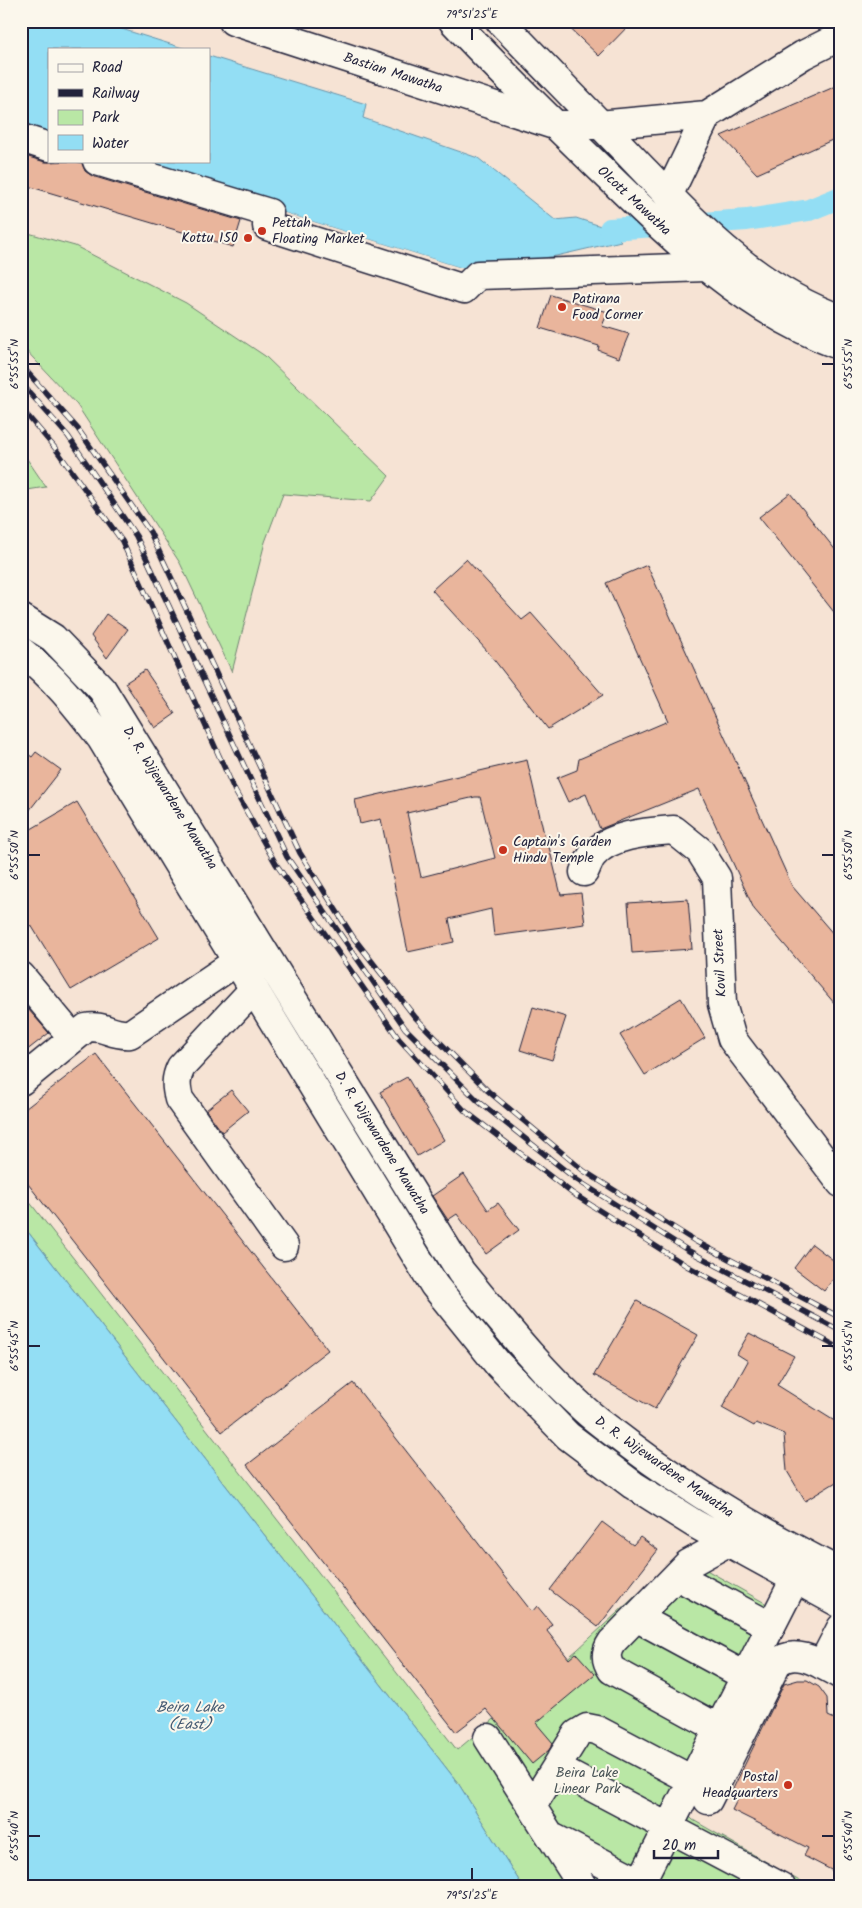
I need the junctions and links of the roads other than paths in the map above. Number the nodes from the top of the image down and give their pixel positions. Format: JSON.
{"nodes":[{"id":1,"x":233,"y":21,"type":"edge"},
{"id":2,"x":453,"y":21,"type":"edge"},
{"id":3,"x":500,"y":21,"type":"edge"},
{"id":4,"x":841,"y":36,"type":"edge"},
{"id":5,"x":707,"y":115,"type":"junction"},
{"id":6,"x":554,"y":124,"type":"junction"},
{"id":7,"x":599,"y":125,"type":"junction"},
{"id":8,"x":21,"y":138,"type":"edge"},
{"id":9,"x":48,"y":146,"type":"edge"},
{"id":10,"x":100,"y":162,"type":"edge"},
{"id":11,"x":676,"y":203,"type":"junction"},
{"id":12,"x":706,"y":267,"type":"junction"},
{"id":13,"x":841,"y":319,"type":"edge"},
{"id":14,"x":841,"y":346,"type":"edge"},
{"id":15,"x":21,"y":618,"type":"edge"},
{"id":16,"x":21,"y":652,"type":"edge"},
{"id":17,"x":584,"y":872,"type":"dead end"},
{"id":18,"x":226,"y":969,"type":"junction"},
{"id":19,"x":21,"y":976,"type":"edge"},
{"id":20,"x":247,"y":997,"type":"junction"},
{"id":21,"x":73,"y":1038,"type":"junction"},
{"id":22,"x":21,"y":1081,"type":"edge"},
{"id":23,"x":841,"y":1183,"type":"edge"},
{"id":24,"x":284,"y":1246,"type":"dead end"},
{"id":25,"x":728,"y":1542,"type":"junction"},
{"id":26,"x":841,"y":1573,"type":"edge"},
{"id":27,"x":677,"y":1576,"type":"junction"},
{"id":28,"x":795,"y":1579,"type":"junction"},
{"id":29,"x":841,"y":1604,"type":"edge"},
{"id":30,"x":636,"y":1617,"type":"junction"},
{"id":31,"x":770,"y":1626,"type":"junction"},
{"id":32,"x":841,"y":1628,"type":"edge"},
{"id":33,"x":831,"y":1670,"type":"edge"},
{"id":34,"x":744,"y":1676,"type":"junction"},
{"id":35,"x":718,"y":1728,"type":"junction"},
{"id":36,"x":488,"y":1738,"type":"dead end"},
{"id":37,"x":556,"y":1768,"type":"junction"},
{"id":38,"x":700,"y":1790,"type":"junction"},
{"id":39,"x":532,"y":1806,"type":"junction"},
{"id":40,"x":668,"y":1828,"type":"junction"},
{"id":41,"x":552,"y":1838,"type":"junction"},
{"id":42,"x":643,"y":1885,"type":"edge"},
{"id":43,"x":583,"y":1887,"type":"edge"},
{"id":44,"x":781,"y":1887,"type":"edge"}],
"edges":[{"from":1,"to":6,"type":"main road","name":"Bastian Mawatha"},
{"from":2,"to":6,"type":"main road","name":"Olcott Mawatha"},
{"from":3,"to":7,"type":"main road","name":"Olcott Mawatha"},
{"from":4,"to":5,"type":"main road"},
{"from":5,"to":7,"type":"main road"},
{"from":5,"to":11,"type":"main road"},
{"from":6,"to":7,"type":"main road"},
{"from":6,"to":12,"type":"main road","name":"Olcott Mawatha"},
{"from":7,"to":11,"type":"main road","name":"Olcott Mawatha"},
{"from":8,"to":9,"type":"main road"},
{"from":10,"to":12,"type":"main road"},
{"from":11,"to":13,"type":"main road","name":"Olcott Mawatha"},
{"from":12,"to":14,"type":"main road","name":"Olcott Mawatha"},
{"from":15,"to":26,"type":"main road","name":"D. R. Wijewardene Mawatha"},
{"from":16,"to":18,"type":"main road","name":"D. R. Wijewardene Mawatha"},
{"from":17,"to":23,"type":"main road","name":"Kovil Street"},
{"from":18,"to":20,"type":"main road","name":"D. R. Wijewardene Mawatha"},
{"from":18,"to":21,"type":"main road"},
{"from":19,"to":21,"type":"main road"},
{"from":20,"to":24,"type":"main road"},
{"from":20,"to":25,"type":"main road","name":"D. R. Wijewardene Mawatha"},
{"from":21,"to":22,"type":"main road"},
{"from":25,"to":27,"type":"main road"},
{"from":25,"to":28,"type":"main road","name":"D. R. Wijewardene Mawatha"},
{"from":27,"to":30,"type":"main road"},
{"from":27,"to":31,"type":"main road"},
{"from":28,"to":29,"type":"main road","name":"D. R. Wijewardene Mawatha"},
{"from":28,"to":31,"type":"main road"},
{"from":30,"to":34,"type":"main road"},
{"from":30,"to":35,"type":"main road"},
{"from":31,"to":34,"type":"main road"},
{"from":32,"to":33,"type":"main road"},
{"from":33,"to":38,"type":"main road"},
{"from":34,"to":35,"type":"main road"},
{"from":35,"to":38,"type":"main road"},
{"from":36,"to":39,"type":"main road"},
{"from":37,"to":38,"type":"main road"},
{"from":37,"to":39,"type":"main road"},
{"from":37,"to":40,"type":"main road"},
{"from":38,"to":40,"type":"main road"},
{"from":39,"to":41,"type":"main road"},
{"from":40,"to":42,"type":"main road"},
{"from":40,"to":44,"type":"main road"},
{"from":41,"to":42,"type":"main road"},
{"from":41,"to":43,"type":"main road"}]}
